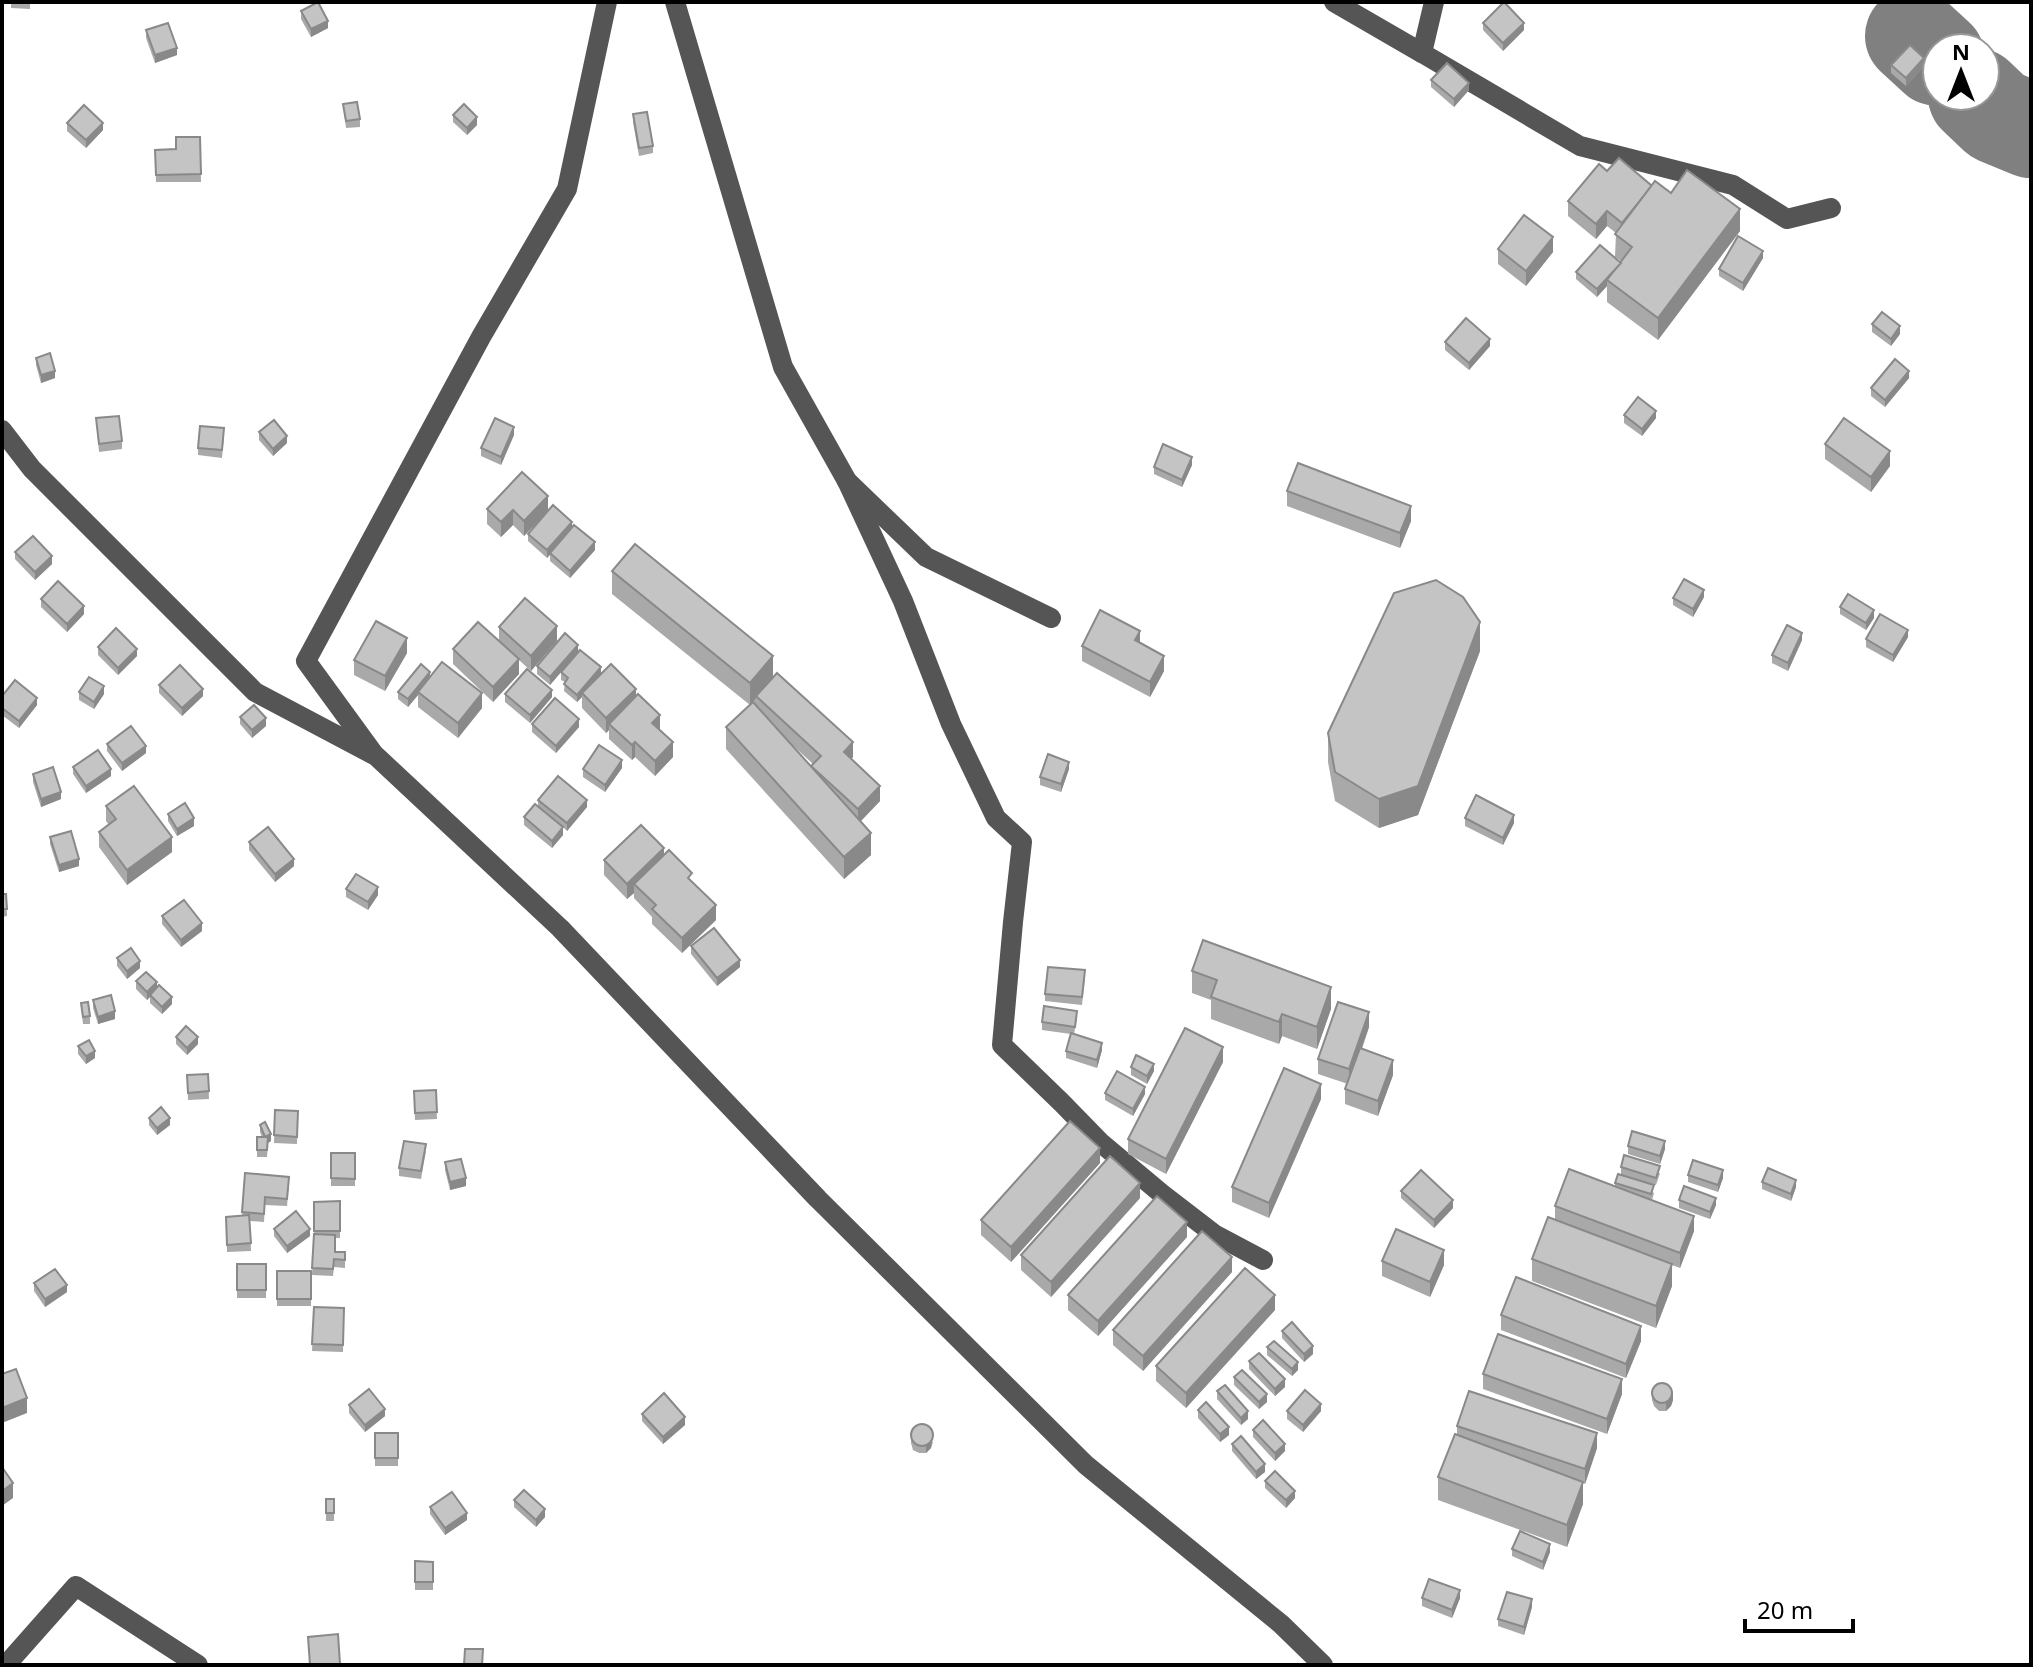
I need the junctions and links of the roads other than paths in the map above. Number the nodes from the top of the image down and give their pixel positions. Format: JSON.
{"nodes":[{"id":1,"x":607,"y":2,"type":"edge"},
{"id":2,"x":675,"y":2,"type":"edge"},
{"id":3,"x":1334,"y":2,"type":"edge"},
{"id":4,"x":1434,"y":2,"type":"edge"},
{"id":5,"x":1422,"y":53,"type":"junction"},
{"id":6,"x":1831,"y":208,"type":"dead end"},
{"id":7,"x":2,"y":430,"type":"edge"},
{"id":8,"x":847,"y":481,"type":"junction"},
{"id":9,"x":1051,"y":618,"type":"dead end"},
{"id":10,"x":376,"y":756,"type":"junction"},
{"id":11,"x":1263,"y":1260,"type":"dead end"},
{"id":12,"x":6,"y":1665,"type":"edge"},
{"id":13,"x":198,"y":1665,"type":"edge"},
{"id":14,"x":1323,"y":1665,"type":"edge"}],
"edges":[{"from":1,"to":10,"type":"street"},
{"from":2,"to":8,"type":"street"},
{"from":3,"to":5,"type":"street"},
{"from":4,"to":5,"type":"street"},
{"from":5,"to":6,"type":"street"},
{"from":7,"to":10,"type":"street"},
{"from":8,"to":9,"type":"street"},
{"from":8,"to":11,"type":"street"},
{"from":10,"to":14,"type":"street"},
{"from":12,"to":13,"type":"street"}]}
